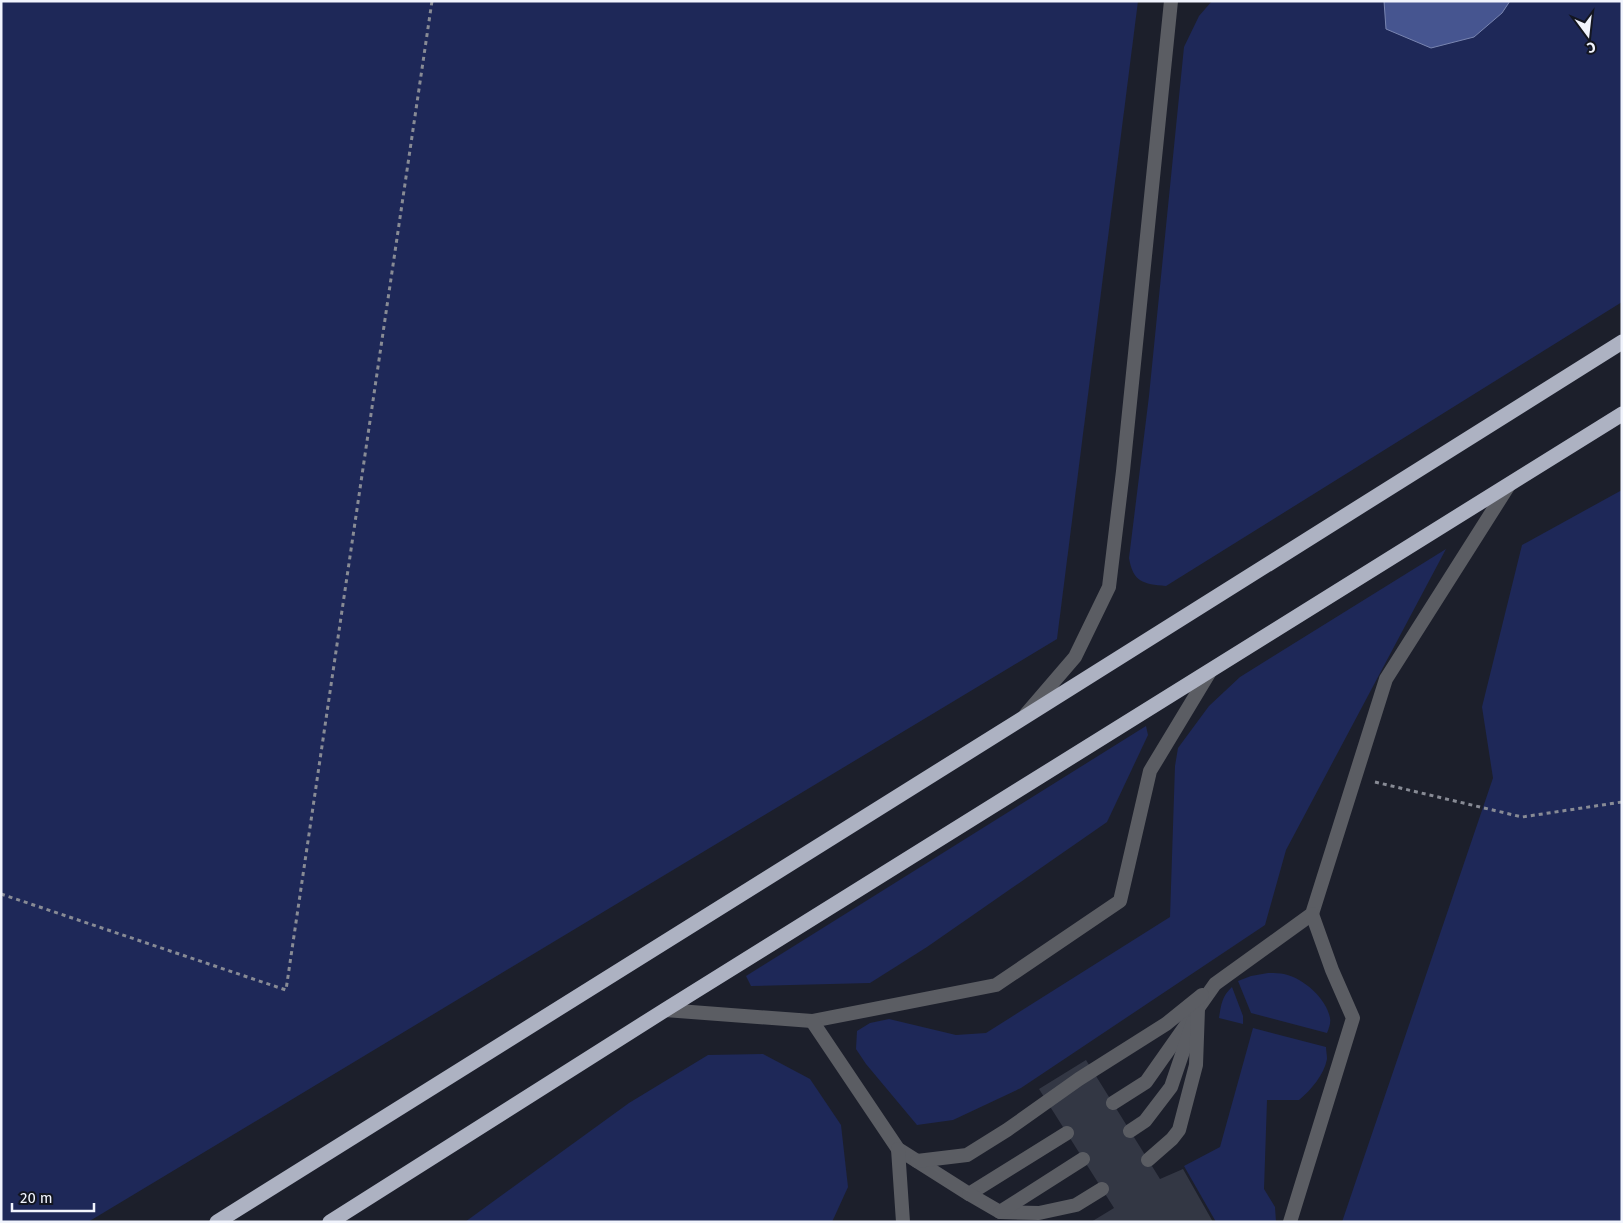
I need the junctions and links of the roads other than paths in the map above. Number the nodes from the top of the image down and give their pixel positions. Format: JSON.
{"nodes":[{"id":1,"x":1171,"y":1,"type":"edge"},
{"id":2,"x":1622,"y":342,"type":"edge"},
{"id":3,"x":1622,"y":414,"type":"edge"},
{"id":4,"x":1510,"y":485,"type":"junction"},
{"id":5,"x":1212,"y":668,"type":"junction"},
{"id":6,"x":1020,"y":720,"type":"junction"},
{"id":7,"x":1312,"y":914,"type":"junction"},
{"id":8,"x":1215,"y":984,"type":"junction"},
{"id":9,"x":1198,"y":1008,"type":"junction"},
{"id":10,"x":665,"y":1010,"type":"junction"},
{"id":11,"x":812,"y":1021,"type":"junction"},
{"id":12,"x":1113,"y":1103,"type":"dead end"},
{"id":13,"x":1130,"y":1131,"type":"dead end"},
{"id":14,"x":1067,"y":1133,"type":"dead end"},
{"id":15,"x":898,"y":1149,"type":"junction"},
{"id":16,"x":1083,"y":1159,"type":"dead end"},
{"id":17,"x":1148,"y":1160,"type":"dead end"},
{"id":18,"x":917,"y":1161,"type":"junction"},
{"id":19,"x":1102,"y":1189,"type":"dead end"},
{"id":20,"x":969,"y":1194,"type":"junction"},
{"id":21,"x":361,"y":1202,"type":"junction"},
{"id":22,"x":1000,"y":1212,"type":"junction"},
{"id":23,"x":217,"y":1222,"type":"edge"},
{"id":24,"x":330,"y":1222,"type":"edge"},
{"id":25,"x":346,"y":1222,"type":"edge"},
{"id":26,"x":903,"y":1222,"type":"edge"},
{"id":27,"x":1290,"y":1222,"type":"edge"}],
"edges":[{"from":1,"to":6,"type":"lane"},
{"from":2,"to":6,"type":"highway"},
{"from":3,"to":4,"type":"highway"},
{"from":4,"to":5,"type":"highway"},
{"from":4,"to":7,"type":"lane"},
{"from":5,"to":10,"type":"highway"},
{"from":5,"to":11,"type":"lane"},
{"from":6,"to":23,"type":"highway"},
{"from":7,"to":8,"type":"lane"},
{"from":7,"to":27,"type":"lane"},
{"from":8,"to":9,"type":"lane"},
{"from":8,"to":18,"type":"lane"},
{"from":9,"to":12,"type":"lane"},
{"from":9,"to":13,"type":"lane"},
{"from":9,"to":17,"type":"lane"},
{"from":10,"to":11,"type":"lane"},
{"from":10,"to":21,"type":"highway"},
{"from":11,"to":15,"type":"lane"},
{"from":14,"to":20,"type":"lane"},
{"from":15,"to":18,"type":"lane"},
{"from":15,"to":26,"type":"lane"},
{"from":16,"to":22,"type":"lane"},
{"from":18,"to":20,"type":"lane"},
{"from":19,"to":22,"type":"lane"},
{"from":20,"to":22,"type":"lane"},
{"from":21,"to":24,"type":"highway"},
{"from":21,"to":25,"type":"highway"}]}
